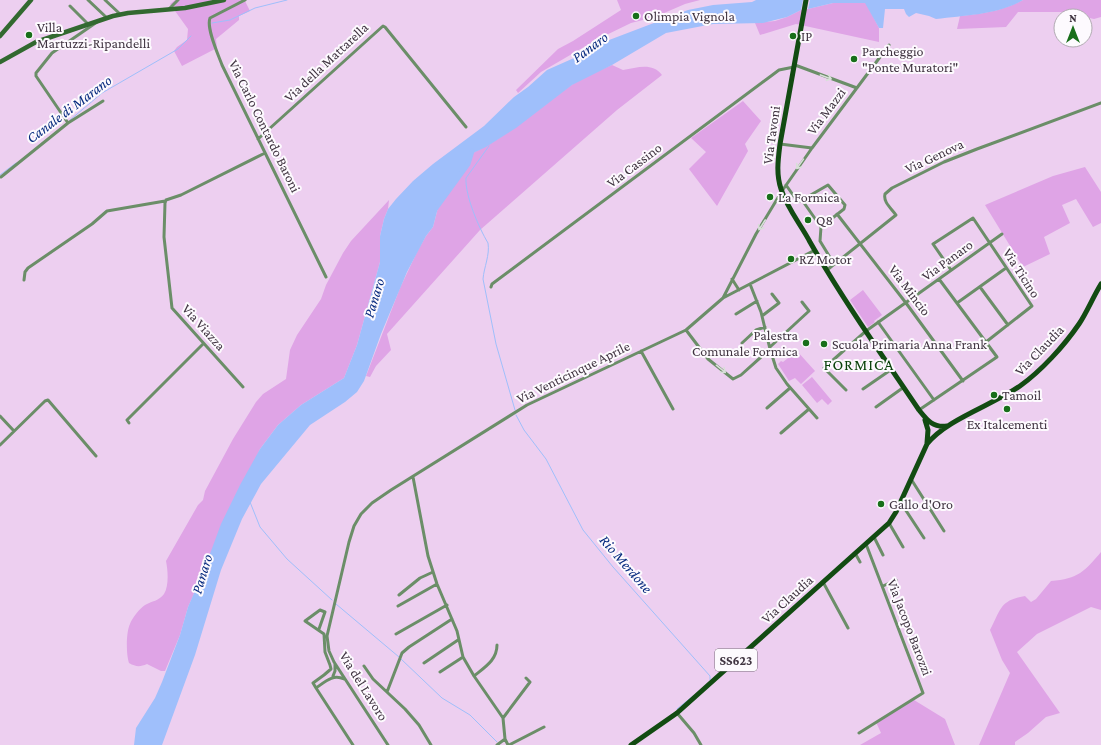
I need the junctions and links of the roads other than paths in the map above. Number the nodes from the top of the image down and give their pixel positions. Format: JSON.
{"nodes":[{"id":1,"x":31,"y":0,"type":"edge"},
{"id":2,"x":88,"y":0,"type":"edge"},
{"id":3,"x":105,"y":0,"type":"edge"},
{"id":4,"x":178,"y":0,"type":"edge"},
{"id":5,"x":224,"y":0,"type":"edge"},
{"id":6,"x":245,"y":0,"type":"edge"},
{"id":7,"x":806,"y":0,"type":"edge"},
{"id":8,"x":70,"y":6,"type":"dead end"},
{"id":9,"x":169,"y":9,"type":"junction"},
{"id":10,"x":120,"y":14,"type":"junction"},
{"id":11,"x":107,"y":18,"type":"junction"},
{"id":12,"x":99,"y":20,"type":"junction"},
{"id":13,"x":88,"y":24,"type":"junction"},
{"id":14,"x":0,"y":36,"type":"edge"},
{"id":15,"x":889,"y":45,"type":"dead end"},
{"id":16,"x":0,"y":57,"type":"edge"},
{"id":17,"x":7,"y":58,"type":"junction"},
{"id":18,"x":0,"y":62,"type":"edge"},
{"id":19,"x":794,"y":66,"type":"junction"},
{"id":20,"x":857,"y":88,"type":"junction"},
{"id":21,"x":103,"y":101,"type":"dead end"},
{"id":22,"x":1101,"y":103,"type":"edge"},
{"id":23,"x":67,"y":122,"type":"junction"},
{"id":24,"x":466,"y":127,"type":"dead end"},
{"id":25,"x":258,"y":139,"type":"junction"},
{"id":26,"x":780,"y":144,"type":"junction"},
{"id":27,"x":812,"y":148,"type":"junction"},
{"id":28,"x":265,"y":153,"type":"junction"},
{"id":29,"x":1,"y":177,"type":"dead end"},
{"id":30,"x":786,"y":185,"type":"junction"},
{"id":31,"x":782,"y":191,"type":"junction"},
{"id":32,"x":802,"y":200,"type":"junction"},
{"id":33,"x":165,"y":201,"type":"junction"},
{"id":34,"x":838,"y":214,"type":"junction"},
{"id":35,"x":821,"y":227,"type":"junction"},
{"id":36,"x":1002,"y":234,"type":"dead end"},
{"id":37,"x":820,"y":241,"type":"junction"},
{"id":38,"x":989,"y":243,"type":"junction"},
{"id":39,"x":860,"y":244,"type":"junction"},
{"id":40,"x":814,"y":249,"type":"junction"},
{"id":41,"x":834,"y":264,"type":"junction"},
{"id":42,"x":1006,"y":268,"type":"junction"},
{"id":43,"x":827,"y":270,"type":"junction"},
{"id":44,"x":951,"y":270,"type":"junction"},
{"id":45,"x":326,"y":277,"type":"dead end"},
{"id":46,"x":732,"y":279,"type":"junction"},
{"id":47,"x":939,"y":279,"type":"junction"},
{"id":48,"x":24,"y":280,"type":"dead end"},
{"id":49,"x":750,"y":284,"type":"junction"},
{"id":50,"x":1101,"y":284,"type":"edge"},
{"id":51,"x":491,"y":287,"type":"dead end"},
{"id":52,"x":980,"y":287,"type":"junction"},
{"id":53,"x":739,"y":290,"type":"junction"},
{"id":54,"x":772,"y":294,"type":"dead end"},
{"id":55,"x":723,"y":298,"type":"junction"},
{"id":56,"x":757,"y":301,"type":"junction"},
{"id":57,"x":802,"y":302,"type":"dead end"},
{"id":58,"x":906,"y":303,"type":"junction"},
{"id":59,"x":957,"y":303,"type":"junction"},
{"id":60,"x":736,"y":314,"type":"dead end"},
{"id":61,"x":762,"y":316,"type":"junction"},
{"id":62,"x":878,"y":322,"type":"junction"},
{"id":63,"x":1008,"y":325,"type":"junction"},
{"id":64,"x":765,"y":327,"type":"junction"},
{"id":65,"x":686,"y":330,"type":"junction"},
{"id":66,"x":866,"y":331,"type":"junction"},
{"id":67,"x":986,"y":342,"type":"junction"},
{"id":68,"x":742,"y":343,"type":"dead end"},
{"id":69,"x":203,"y":344,"type":"junction"},
{"id":70,"x":770,"y":348,"type":"junction"},
{"id":71,"x":641,"y":351,"type":"junction"},
{"id":72,"x":892,"y":369,"type":"junction"},
{"id":73,"x":963,"y":381,"type":"junction"},
{"id":74,"x":243,"y":387,"type":"dead end"},
{"id":75,"x":904,"y":387,"type":"junction"},
{"id":76,"x":790,"y":388,"type":"junction"},
{"id":77,"x":863,"y":389,"type":"dead end"},
{"id":78,"x":846,"y":390,"type":"dead end"},
{"id":79,"x":934,"y":400,"type":"junction"},
{"id":80,"x":876,"y":407,"type":"dead end"},
{"id":81,"x":767,"y":408,"type":"dead end"},
{"id":82,"x":673,"y":409,"type":"dead end"},
{"id":83,"x":809,"y":409,"type":"junction"},
{"id":84,"x":919,"y":410,"type":"junction"},
{"id":85,"x":923,"y":415,"type":"junction"},
{"id":86,"x":0,"y":416,"type":"edge"},
{"id":87,"x":817,"y":418,"type":"dead end"},
{"id":88,"x":129,"y":423,"type":"dead end"},
{"id":89,"x":952,"y":424,"type":"junction"},
{"id":90,"x":936,"y":426,"type":"junction"},
{"id":91,"x":14,"y":431,"type":"junction"},
{"id":92,"x":781,"y":433,"type":"dead end"},
{"id":93,"x":930,"y":437,"type":"junction"},
{"id":94,"x":0,"y":445,"type":"edge"},
{"id":95,"x":96,"y":456,"type":"dead end"},
{"id":96,"x":413,"y":477,"type":"junction"},
{"id":97,"x":911,"y":479,"type":"junction"},
{"id":98,"x":900,"y":502,"type":"junction"},
{"id":99,"x":889,"y":523,"type":"junction"},
{"id":100,"x":944,"y":530,"type":"dead end"},
{"id":101,"x":874,"y":537,"type":"junction"},
{"id":102,"x":924,"y":538,"type":"dead end"},
{"id":103,"x":866,"y":544,"type":"junction"},
{"id":104,"x":903,"y":547,"type":"dead end"},
{"id":105,"x":855,"y":553,"type":"junction"},
{"id":106,"x":883,"y":555,"type":"dead end"},
{"id":107,"x":860,"y":562,"type":"dead end"},
{"id":108,"x":433,"y":572,"type":"junction"},
{"id":109,"x":896,"y":580,"type":"dead end"},
{"id":110,"x":823,"y":582,"type":"junction"},
{"id":111,"x":438,"y":584,"type":"junction"},
{"id":112,"x":883,"y":586,"type":"junction"},
{"id":113,"x":399,"y":595,"type":"dead end"},
{"id":114,"x":447,"y":605,"type":"junction"},
{"id":115,"x":398,"y":606,"type":"dead end"},
{"id":116,"x":452,"y":619,"type":"junction"},
{"id":117,"x":848,"y":628,"type":"dead end"},
{"id":118,"x":319,"y":629,"type":"junction"},
{"id":119,"x":396,"y":634,"type":"dead end"},
{"id":120,"x":327,"y":636,"type":"joint"},
{"id":121,"x":458,"y":640,"type":"junction"},
{"id":122,"x":497,"y":645,"type":"dead end"},
{"id":123,"x":463,"y":657,"type":"junction"},
{"id":124,"x":334,"y":662,"type":"junction"},
{"id":125,"x":424,"y":663,"type":"dead end"},
{"id":126,"x":364,"y":666,"type":"dead end"},
{"id":127,"x":440,"y":672,"type":"dead end"},
{"id":128,"x":333,"y":676,"type":"junction"},
{"id":129,"x":474,"y":676,"type":"junction"},
{"id":130,"x":526,"y":678,"type":"dead end"},
{"id":131,"x":345,"y":679,"type":"junction"},
{"id":132,"x":316,"y":688,"type":"junction"},
{"id":133,"x":387,"y":692,"type":"junction"},
{"id":134,"x":677,"y":713,"type":"junction"},
{"id":135,"x":502,"y":718,"type":"junction"},
{"id":136,"x":544,"y":727,"type":"dead end"},
{"id":137,"x":859,"y":733,"type":"dead end"},
{"id":138,"x":506,"y":739,"type":"junction"},
{"id":139,"x":353,"y":745,"type":"edge"},
{"id":140,"x":388,"y":745,"type":"edge"},
{"id":141,"x":431,"y":745,"type":"edge"},
{"id":142,"x":497,"y":745,"type":"edge"},
{"id":143,"x":509,"y":745,"type":"edge"},
{"id":144,"x":631,"y":745,"type":"edge"},
{"id":145,"x":701,"y":745,"type":"edge"}],
"edges":[{"from":1,"to":14,"type":"main road"},
{"from":2,"to":11,"type":"street"},
{"from":3,"to":10,"type":"street"},
{"from":4,"to":9,"type":"street"},
{"from":5,"to":9,"type":"main road"},
{"from":6,"to":25,"type":"street","name":"Via Carlo Contardo Baroni"},
{"from":7,"to":19,"type":"main road","name":"Via Tavoni"},
{"from":8,"to":13,"type":"street"},
{"from":9,"to":10,"type":"main road"},
{"from":10,"to":11,"type":"main road"},
{"from":11,"to":12,"type":"main road"},
{"from":12,"to":13,"type":"main road"},
{"from":12,"to":23,"type":"street"},
{"from":13,"to":17,"type":"main road"},
{"from":15,"to":20,"type":"street","name":"Via Mazzi"},
{"from":16,"to":17,"type":"main road"},
{"from":17,"to":18,"type":"main road"},
{"from":19,"to":20,"type":"street","one_way":true},
{"from":19,"to":26,"type":"main road","name":"Via Tavoni"},
{"from":19,"to":51,"type":"street","name":"Via Cassino"},
{"from":20,"to":27,"type":"street","name":"Via Mazzi"},
{"from":21,"to":23,"type":"street"},
{"from":22,"to":39,"type":"street","name":"Via Genova"},
{"from":23,"to":29,"type":"street"},
{"from":24,"to":25,"type":"street","name":"Via della Mattarella"},
{"from":25,"to":28,"type":"street","name":"Via Carlo Contardo Baroni"},
{"from":26,"to":27,"type":"street"},
{"from":26,"to":31,"type":"main road","name":"Via Tavoni"},
{"from":27,"to":30,"type":"street","name":"Via Mazzi","one_way":true},
{"from":28,"to":33,"type":"street"},
{"from":28,"to":45,"type":"street","name":"Via Carlo Contardo Baroni"},
{"from":30,"to":31,"type":"street","name":"Via Mazzi"},
{"from":30,"to":32,"type":"street"},
{"from":31,"to":40,"type":"main road","name":"Via Tavoni"},
{"from":31,"to":46,"type":"street","name":"Via Venticinque Aprile","one_way":true},
{"from":32,"to":34,"type":"street"},
{"from":32,"to":35,"type":"street"},
{"from":33,"to":48,"type":"street"},
{"from":33,"to":69,"type":"street","name":"Via Viazza"},
{"from":34,"to":35,"type":"street"},
{"from":34,"to":39,"type":"street","name":"Via Mincio"},
{"from":35,"to":37,"type":"street"},
{"from":36,"to":38,"type":"street","name":"Via Panaro"},
{"from":37,"to":40,"type":"street"},
{"from":37,"to":41,"type":"street"},
{"from":38,"to":42,"type":"street","name":"Via Ticino"},
{"from":38,"to":44,"type":"street","name":"Via Panaro"},
{"from":38,"to":44,"type":"street","name":"Via Ticino"},
{"from":39,"to":41,"type":"street","name":"Via Genova"},
{"from":39,"to":58,"type":"street","name":"Via Mincio"},
{"from":40,"to":43,"type":"main road","name":"Via Tavoni"},
{"from":40,"to":49,"type":"street"},
{"from":41,"to":43,"type":"street","name":"Via Genova"},
{"from":42,"to":52,"type":"street"},
{"from":42,"to":63,"type":"street","name":"Via Ticino"},
{"from":43,"to":66,"type":"main road","name":"Via Tavoni"},
{"from":44,"to":47,"type":"street","name":"Via Panaro"},
{"from":46,"to":53,"type":"street"},
{"from":46,"to":55,"type":"street","name":"Via Venticinque Aprile"},
{"from":47,"to":58,"type":"street","name":"Via Panaro"},
{"from":47,"to":59,"type":"street"},
{"from":49,"to":53,"type":"street"},
{"from":49,"to":56,"type":"street"},
{"from":50,"to":89,"type":"main road","name":"Via Claudia"},
{"from":52,"to":59,"type":"street"},
{"from":52,"to":63,"type":"street"},
{"from":53,"to":55,"type":"street"},
{"from":54,"to":61,"type":"street"},
{"from":55,"to":65,"type":"street","name":"Via Venticinque Aprile"},
{"from":56,"to":60,"type":"street"},
{"from":56,"to":61,"type":"street"},
{"from":57,"to":70,"type":"street"},
{"from":58,"to":62,"type":"street","name":"Via Panaro"},
{"from":58,"to":73,"type":"street","name":"Via Mincio"},
{"from":59,"to":67,"type":"street"},
{"from":61,"to":64,"type":"street"},
{"from":62,"to":66,"type":"street","name":"Via Panaro"},
{"from":62,"to":79,"type":"street"},
{"from":63,"to":67,"type":"street","name":"Via Ticino"},
{"from":64,"to":68,"type":"street"},
{"from":64,"to":70,"type":"street"},
{"from":65,"to":70,"type":"street","one_way":true},
{"from":65,"to":71,"type":"street","name":"Via Venticinque Aprile"},
{"from":66,"to":72,"type":"main road","name":"Via Tavoni"},
{"from":66,"to":78,"type":"street","name":"Via Panaro"},
{"from":67,"to":73,"type":"street"},
{"from":69,"to":74,"type":"street","name":"Via Viazza"},
{"from":69,"to":88,"type":"street"},
{"from":70,"to":76,"type":"street"},
{"from":71,"to":82,"type":"street"},
{"from":71,"to":96,"type":"street","name":"Via Venticinque Aprile"},
{"from":72,"to":75,"type":"main road","name":"Via Tavoni"},
{"from":72,"to":77,"type":"street"},
{"from":73,"to":79,"type":"street"},
{"from":75,"to":80,"type":"street"},
{"from":75,"to":84,"type":"main road","name":"Via Tavoni"},
{"from":76,"to":81,"type":"street"},
{"from":76,"to":83,"type":"street"},
{"from":79,"to":84,"type":"street"},
{"from":83,"to":87,"type":"street"},
{"from":83,"to":92,"type":"street"},
{"from":84,"to":85,"type":"main road","name":"Via Tavoni"},
{"from":85,"to":90,"type":"main road","name":"Via Tavoni"},
{"from":85,"to":93,"type":"main road"},
{"from":86,"to":91,"type":"street"},
{"from":89,"to":90,"type":"main road","name":"Via Claudia"},
{"from":89,"to":93,"type":"main road","name":"Via Claudia","number":"SS623"},
{"from":90,"to":93,"type":"main road","name":"Via Claudia","number":"SS623"},
{"from":91,"to":94,"type":"street"},
{"from":91,"to":95,"type":"street"},
{"from":93,"to":97,"type":"main road","name":"Via Claudia","number":"SS623"},
{"from":96,"to":108,"type":"street"},
{"from":96,"to":120,"type":"street","name":"Via Venticinque Aprile"},
{"from":97,"to":98,"type":"main road","name":"Via Claudia","number":"SS623"},
{"from":97,"to":100,"type":"street"},
{"from":98,"to":99,"type":"main road","name":"Via Claudia","number":"SS623"},
{"from":98,"to":102,"type":"street"},
{"from":99,"to":101,"type":"main road","name":"Via Claudia","number":"SS623"},
{"from":99,"to":104,"type":"street"},
{"from":101,"to":103,"type":"main road","name":"Via Claudia","number":"SS623"},
{"from":101,"to":106,"type":"street"},
{"from":103,"to":105,"type":"main road","name":"Via Claudia","number":"SS623"},
{"from":103,"to":112,"type":"street","name":"Via Jacopo Barozzi"},
{"from":105,"to":107,"type":"street"},
{"from":105,"to":110,"type":"main road","name":"Via Claudia","number":"SS623"},
{"from":108,"to":111,"type":"street"},
{"from":108,"to":113,"type":"street"},
{"from":109,"to":112,"type":"street"},
{"from":110,"to":117,"type":"street"},
{"from":110,"to":134,"type":"main road","name":"Via Claudia","number":"SS623"},
{"from":111,"to":114,"type":"street"},
{"from":111,"to":115,"type":"street"},
{"from":112,"to":137,"type":"street","name":"Via Jacopo Barozzi"},
{"from":114,"to":116,"type":"street"},
{"from":114,"to":119,"type":"street"},
{"from":116,"to":121,"type":"street"},
{"from":116,"to":133,"type":"street"},
{"from":118,"to":118,"type":"street"},
{"from":118,"to":132,"type":"street"},
{"from":120,"to":124,"type":"street","name":"Via del Lavoro"},
{"from":121,"to":123,"type":"street"},
{"from":121,"to":125,"type":"street"},
{"from":122,"to":129,"type":"street"},
{"from":123,"to":127,"type":"street"},
{"from":123,"to":129,"type":"street"},
{"from":124,"to":128,"type":"street"},
{"from":124,"to":131,"type":"street","name":"Via del Lavoro"},
{"from":126,"to":133,"type":"street"},
{"from":128,"to":131,"type":"street"},
{"from":128,"to":132,"type":"street"},
{"from":129,"to":135,"type":"street"},
{"from":130,"to":135,"type":"street"},
{"from":131,"to":140,"type":"street","name":"Via del Lavoro"},
{"from":132,"to":139,"type":"street"},
{"from":133,"to":141,"type":"street"},
{"from":134,"to":144,"type":"main road","name":"Via Claudia","number":"SS623"},
{"from":134,"to":145,"type":"street"},
{"from":135,"to":138,"type":"street"},
{"from":136,"to":143,"type":"street"},
{"from":138,"to":142,"type":"street"},
{"from":138,"to":143,"type":"street"}]}
